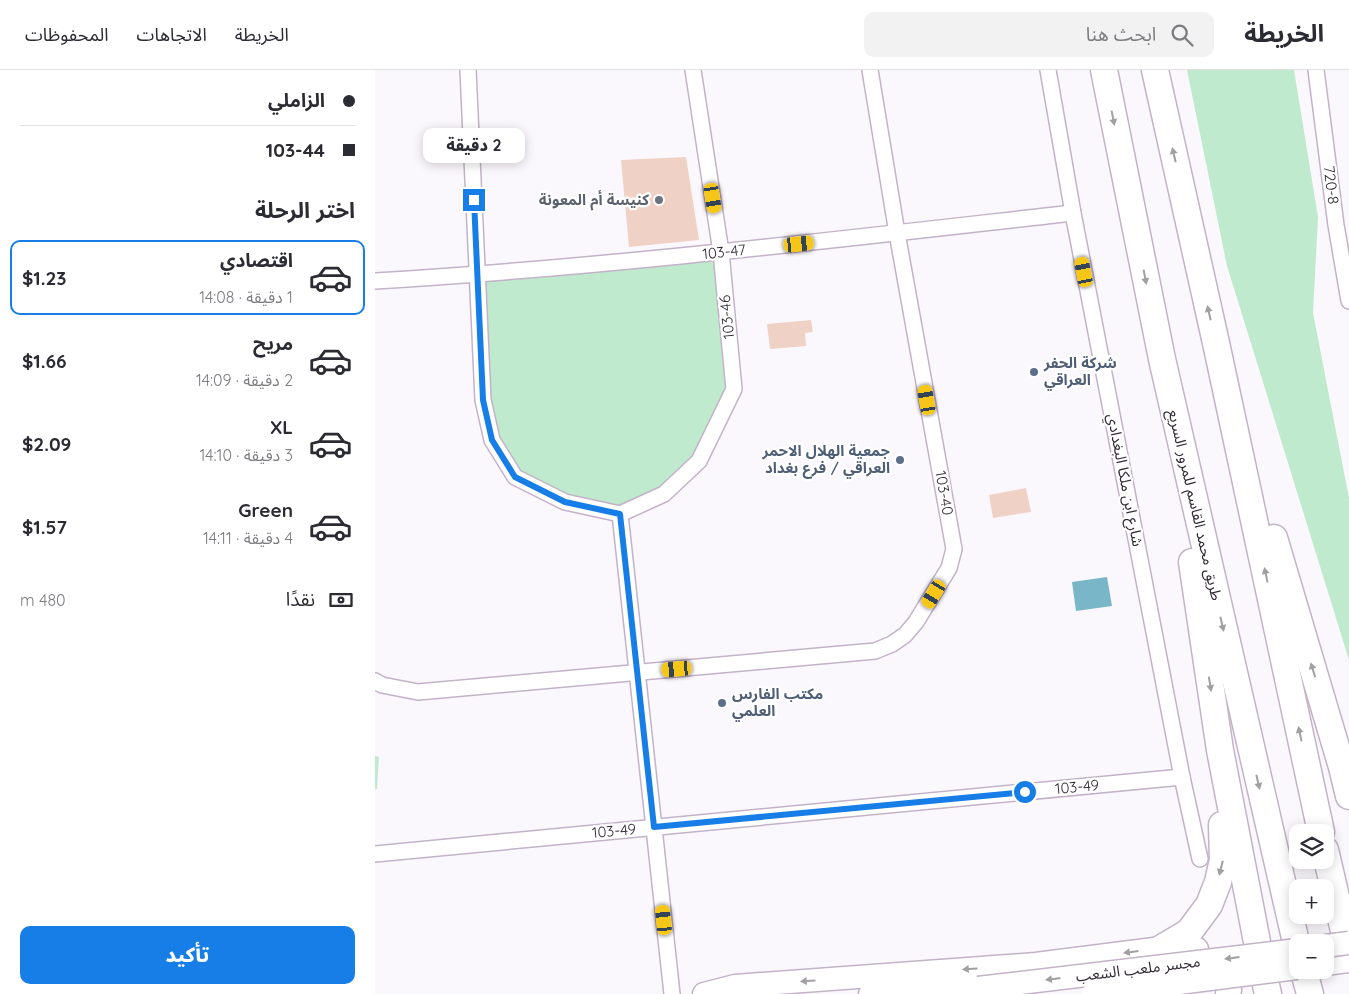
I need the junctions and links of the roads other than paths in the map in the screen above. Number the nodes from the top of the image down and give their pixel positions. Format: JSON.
{"nodes":[{"id":1,"x":468,"y":70,"type":"edge"},
{"id":2,"x":693,"y":70,"type":"edge"},
{"id":3,"x":870,"y":70,"type":"edge"},
{"id":4,"x":1048,"y":70,"type":"edge"},
{"id":5,"x":1104,"y":70,"type":"edge"},
{"id":6,"x":1155,"y":70,"type":"edge"},
{"id":7,"x":1316,"y":70,"type":"edge"},
{"id":8,"x":1073,"y":213,"type":"junction"},
{"id":9,"x":897,"y":233,"type":"junction"},
{"id":10,"x":721,"y":252,"type":"junction"},
{"id":11,"x":477,"y":274,"type":"junction"},
{"id":12,"x":375,"y":280,"type":"edge"},
{"id":13,"x":1349,"y":300,"type":"edge"},
{"id":14,"x":1216,"y":343,"type":"junction"},
{"id":15,"x":1161,"y":359,"type":"junction"},
{"id":16,"x":620,"y":514,"type":"junction"},
{"id":17,"x":637,"y":673,"type":"junction"},
{"id":18,"x":375,"y":681,"type":"edge"},
{"id":19,"x":1220,"y":750,"type":"junction"},
{"id":20,"x":1345,"y":772,"type":"edge"},
{"id":21,"x":1182,"y":777,"type":"junction"},
{"id":22,"x":1349,"y":796,"type":"edge"},
{"id":23,"x":1319,"y":824,"type":"edge"},
{"id":24,"x":654,"y":827,"type":"junction"},
{"id":25,"x":375,"y":854,"type":"edge"},
{"id":26,"x":1200,"y":859,"type":"dead end"},
{"id":27,"x":1328,"y":869,"type":"edge"},
{"id":28,"x":1294,"y":934,"type":"edge"},
{"id":29,"x":1339,"y":940,"type":"edge"},
{"id":30,"x":1257,"y":942,"type":"dead end"},
{"id":31,"x":1289,"y":945,"type":"edge"},
{"id":32,"x":1163,"y":948,"type":"junction"},
{"id":33,"x":1197,"y":949,"type":"dead end"},
{"id":34,"x":1349,"y":961,"type":"edge"},
{"id":35,"x":1334,"y":967,"type":"edge"},
{"id":36,"x":1289,"y":978,"type":"edge"},
{"id":37,"x":978,"y":988,"type":"junction"},
{"id":38,"x":672,"y":994,"type":"edge"},
{"id":39,"x":704,"y":994,"type":"edge"},
{"id":40,"x":870,"y":994,"type":"edge"},
{"id":41,"x":930,"y":994,"type":"edge"},
{"id":42,"x":1093,"y":994,"type":"edge"}],
"edges":[{"from":1,"to":11,"type":"street"},
{"from":2,"to":10,"type":"street","name":"103-46"},
{"from":3,"to":9,"type":"street","name":"103-40"},
{"from":4,"to":8,"type":"street","name":"شارع ابن ملكا البغدادي"},
{"from":5,"to":15,"type":"highway","name":"طريق محمد القاسم للمرور السريع","one_way":true},
{"from":14,"to":6,"type":"highway","one_way":true},
{"from":7,"to":13,"type":"street","name":"720-8"},
{"from":8,"to":9,"type":"street","name":"103-47"},
{"from":8,"to":21,"type":"street","name":"شارع ابن ملكا البغدادي"},
{"from":9,"to":10,"type":"street","name":"103-47"},
{"from":9,"to":17,"type":"street","name":"103-40"},
{"from":10,"to":11,"type":"street","name":"103-47"},
{"from":10,"to":16,"type":"street","name":"103-46"},
{"from":11,"to":12,"type":"street","name":"103-47"},
{"from":11,"to":16,"type":"street"},
{"from":20,"to":14,"type":"highway","one_way":true},
{"from":23,"to":14,"type":"highway","one_way":true},
{"from":15,"to":19,"type":"highway","one_way":true},
{"from":15,"to":28,"type":"highway","name":"طريق محمد القاسم للمرور السريع","one_way":true},
{"from":16,"to":17,"type":"street"},
{"from":17,"to":18,"type":"street","name":"103-40"},
{"from":17,"to":24,"type":"street"},
{"from":19,"to":30,"type":"highway"},
{"from":19,"to":32,"type":"highway","one_way":true},
{"from":20,"to":22,"type":"highway"},
{"from":21,"to":24,"type":"street","name":"103-49"},
{"from":21,"to":26,"type":"street","name":"شارع ابن ملكا البغدادي"},
{"from":24,"to":25,"type":"street","name":"103-49"},
{"from":24,"to":38,"type":"street"},
{"from":27,"to":29,"type":"highway"},
{"from":31,"to":37,"type":"main road","name":"مجسر ملعب الشعب","one_way":true,"bridge":true},
{"from":32,"to":33,"type":"main road"},
{"from":32,"to":39,"type":"main road","one_way":true},
{"from":34,"to":35,"type":"main road","name":"مجسر ملعب الشعب"},
{"from":36,"to":42,"type":"main road","name":"مجسر ملعب الشعب","bridge":true},
{"from":37,"to":40,"type":"main road"},
{"from":37,"to":41,"type":"main road"}]}
